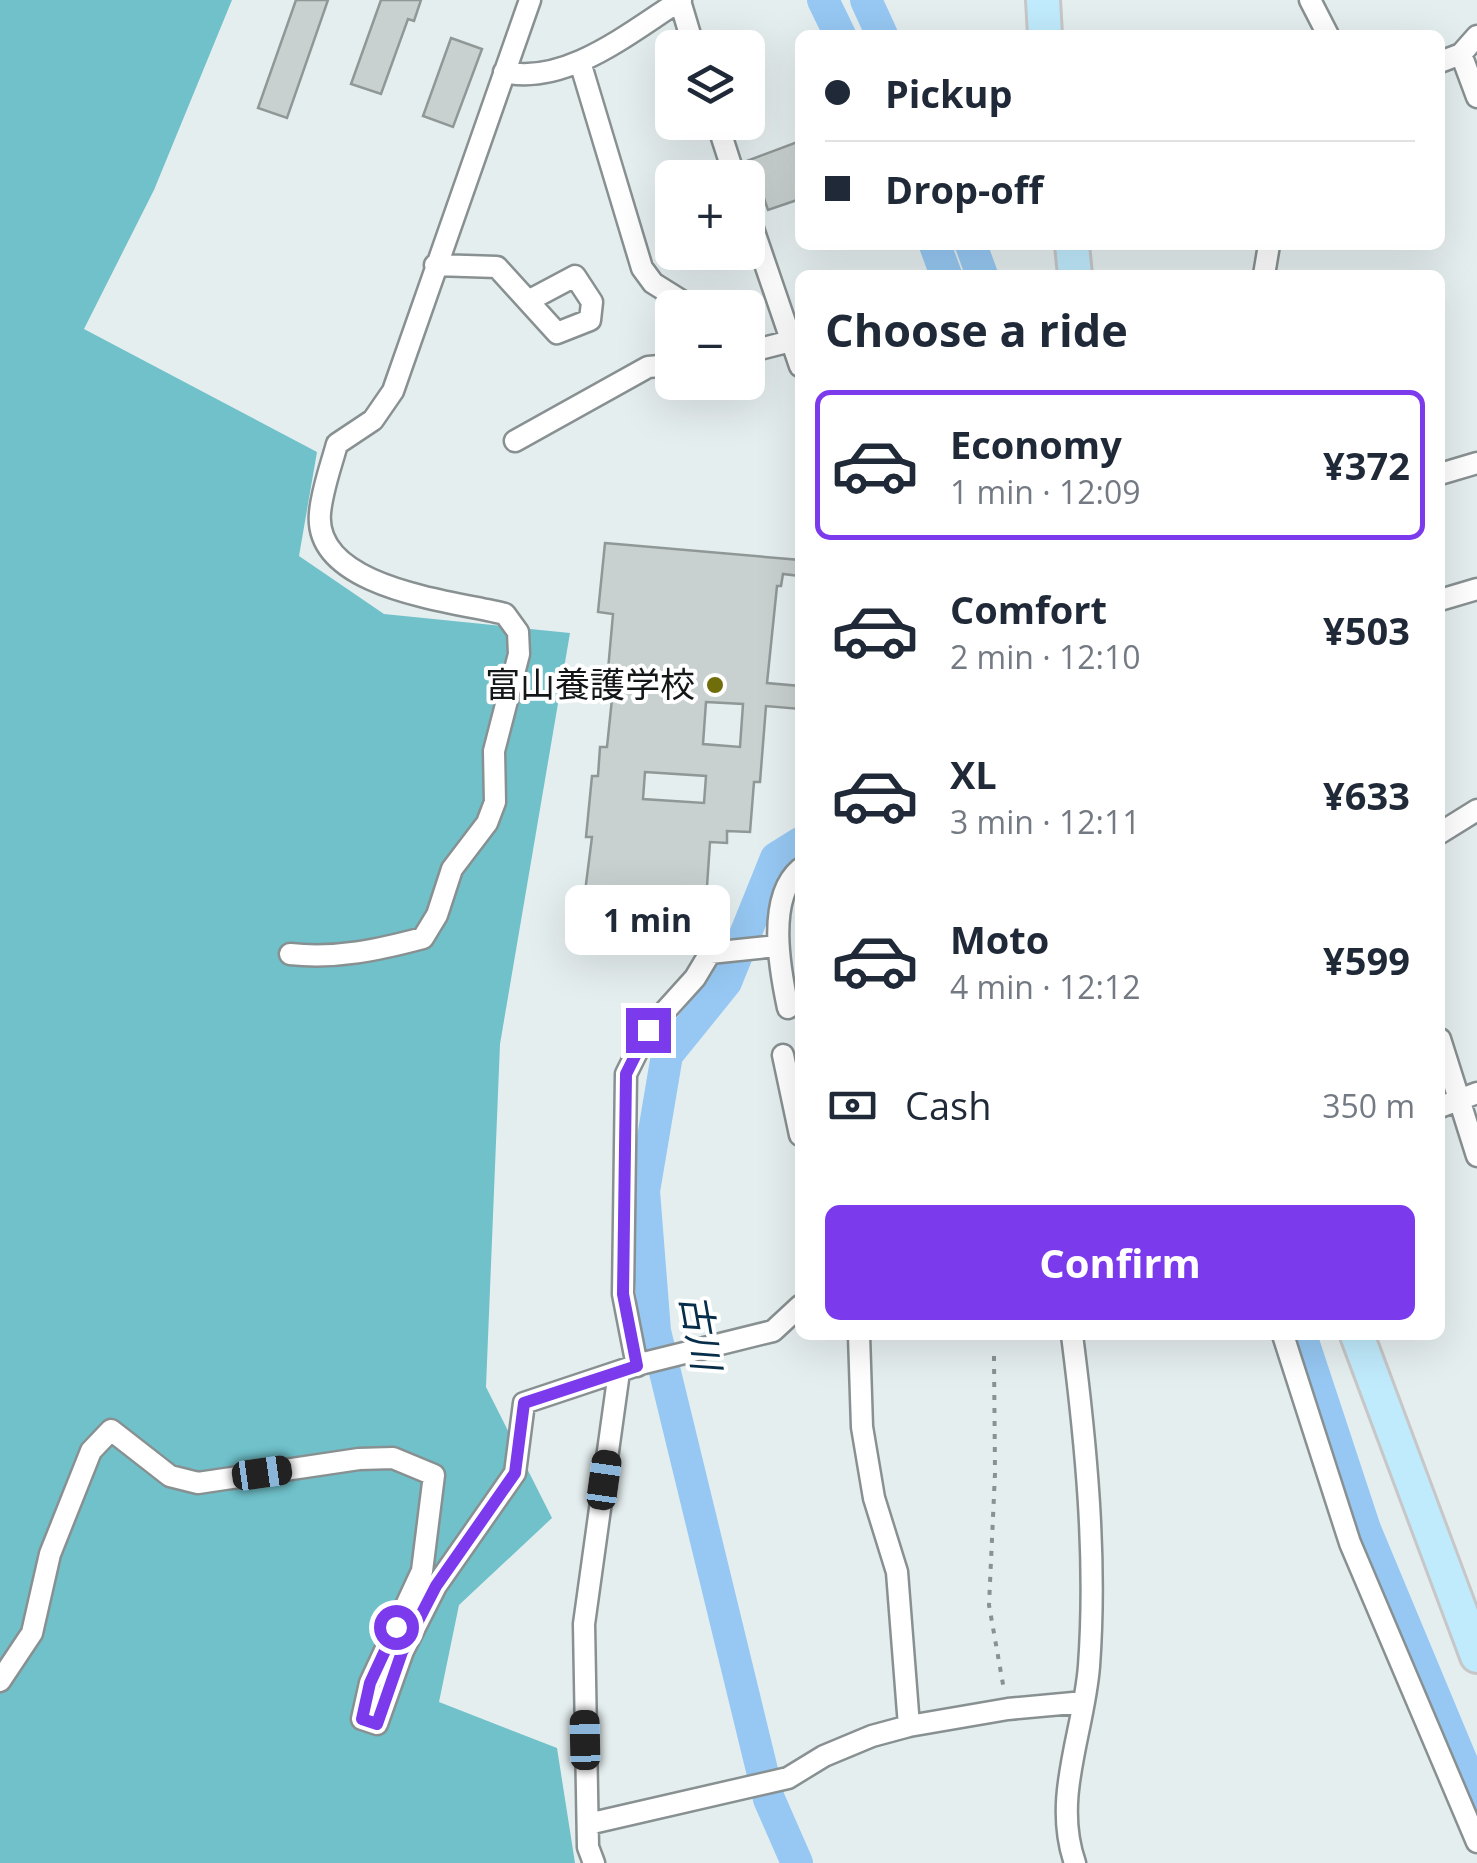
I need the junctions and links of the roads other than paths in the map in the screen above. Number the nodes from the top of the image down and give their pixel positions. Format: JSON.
{"nodes":[{"id":1,"x":530,"y":0,"type":"edge"},
{"id":2,"x":681,"y":0,"type":"edge"},
{"id":3,"x":1043,"y":0,"type":"edge"},
{"id":4,"x":1310,"y":0,"type":"edge"},
{"id":5,"x":689,"y":30,"type":"edge"},
{"id":6,"x":1045,"y":30,"type":"edge"},
{"id":7,"x":1325,"y":30,"type":"edge"},
{"id":8,"x":1477,"y":36,"type":"edge"},
{"id":9,"x":1461,"y":54,"type":"junction"},
{"id":10,"x":1445,"y":60,"type":"edge"},
{"id":11,"x":580,"y":62,"type":"junction"},
{"id":12,"x":504,"y":72,"type":"junction"},
{"id":13,"x":1477,"y":97,"type":"edge"},
{"id":14,"x":765,"y":264,"type":"edge"},
{"id":15,"x":435,"y":265,"type":"junction"},
{"id":16,"x":664,"y":290,"type":"edge"},
{"id":17,"x":528,"y":301,"type":"dead end"},
{"id":18,"x":791,"y":341,"type":"junction"},
{"id":19,"x":765,"y":345,"type":"edge"},
{"id":20,"x":795,"y":352,"type":"edge"},
{"id":21,"x":655,"y":366,"type":"edge"},
{"id":22,"x":514,"y":441,"type":"dead end"},
{"id":23,"x":1477,"y":463,"type":"edge"},
{"id":24,"x":1445,"y":473,"type":"edge"},
{"id":25,"x":1477,"y":591,"type":"edge"},
{"id":26,"x":1445,"y":599,"type":"edge"},
{"id":27,"x":1477,"y":810,"type":"edge"},
{"id":28,"x":1445,"y":830,"type":"edge"},
{"id":29,"x":795,"y":872,"type":"edge"},
{"id":30,"x":769,"y":947,"type":"junction"},
{"id":31,"x":290,"y":954,"type":"dead end"},
{"id":32,"x":788,"y":1008,"type":"dead end"},
{"id":33,"x":1445,"y":1055,"type":"edge"},
{"id":34,"x":783,"y":1056,"type":"dead end"},
{"id":35,"x":1459,"y":1100,"type":"edge"},
{"id":36,"x":795,"y":1112,"type":"edge"},
{"id":37,"x":1477,"y":1156,"type":"edge"},
{"id":38,"x":795,"y":1310,"type":"edge"},
{"id":39,"x":859,"y":1340,"type":"edge"},
{"id":40,"x":1072,"y":1340,"type":"edge"},
{"id":41,"x":1284,"y":1340,"type":"edge"},
{"id":42,"x":1359,"y":1340,"type":"edge"},
{"id":43,"x":633,"y":1367,"type":"junction"},
{"id":44,"x":1468,"y":1606,"type":"edge"},
{"id":45,"x":1477,"y":1656,"type":"edge"},
{"id":46,"x":0,"y":1681,"type":"edge"},
{"id":47,"x":1084,"y":1702,"type":"junction"},
{"id":48,"x":909,"y":1726,"type":"junction"},
{"id":49,"x":588,"y":1824,"type":"junction"},
{"id":50,"x":1477,"y":1842,"type":"edge"},
{"id":51,"x":594,"y":1863,"type":"edge"},
{"id":52,"x":1075,"y":1863,"type":"edge"}],
"edges":[{"from":1,"to":12,"type":"street"},
{"from":2,"to":5,"type":"street"},
{"from":2,"to":11,"type":"street"},
{"from":3,"to":6,"type":"main road"},
{"from":4,"to":7,"type":"street"},
{"from":8,"to":9,"type":"street"},
{"from":9,"to":10,"type":"street"},
{"from":9,"to":13,"type":"street"},
{"from":11,"to":12,"type":"street"},
{"from":11,"to":16,"type":"street"},
{"from":12,"to":15,"type":"street"},
{"from":14,"to":18,"type":"street"},
{"from":15,"to":17,"type":"street"},
{"from":15,"to":31,"type":"street"},
{"from":18,"to":19,"type":"street"},
{"from":18,"to":20,"type":"street"},
{"from":21,"to":22,"type":"street"},
{"from":23,"to":24,"type":"street"},
{"from":25,"to":26,"type":"street"},
{"from":27,"to":28,"type":"street"},
{"from":29,"to":30,"type":"street"},
{"from":30,"to":32,"type":"street"},
{"from":30,"to":43,"type":"street"},
{"from":33,"to":35,"type":"street"},
{"from":34,"to":36,"type":"street"},
{"from":35,"to":37,"type":"street"},
{"from":38,"to":43,"type":"street"},
{"from":39,"to":48,"type":"street"},
{"from":40,"to":47,"type":"street"},
{"from":41,"to":50,"type":"street"},
{"from":42,"to":44,"type":"main road"},
{"from":43,"to":46,"type":"street"},
{"from":43,"to":49,"type":"street"},
{"from":44,"to":45,"type":"main road"},
{"from":47,"to":48,"type":"street"},
{"from":47,"to":52,"type":"street"},
{"from":48,"to":49,"type":"street"},
{"from":49,"to":51,"type":"street"}]}
